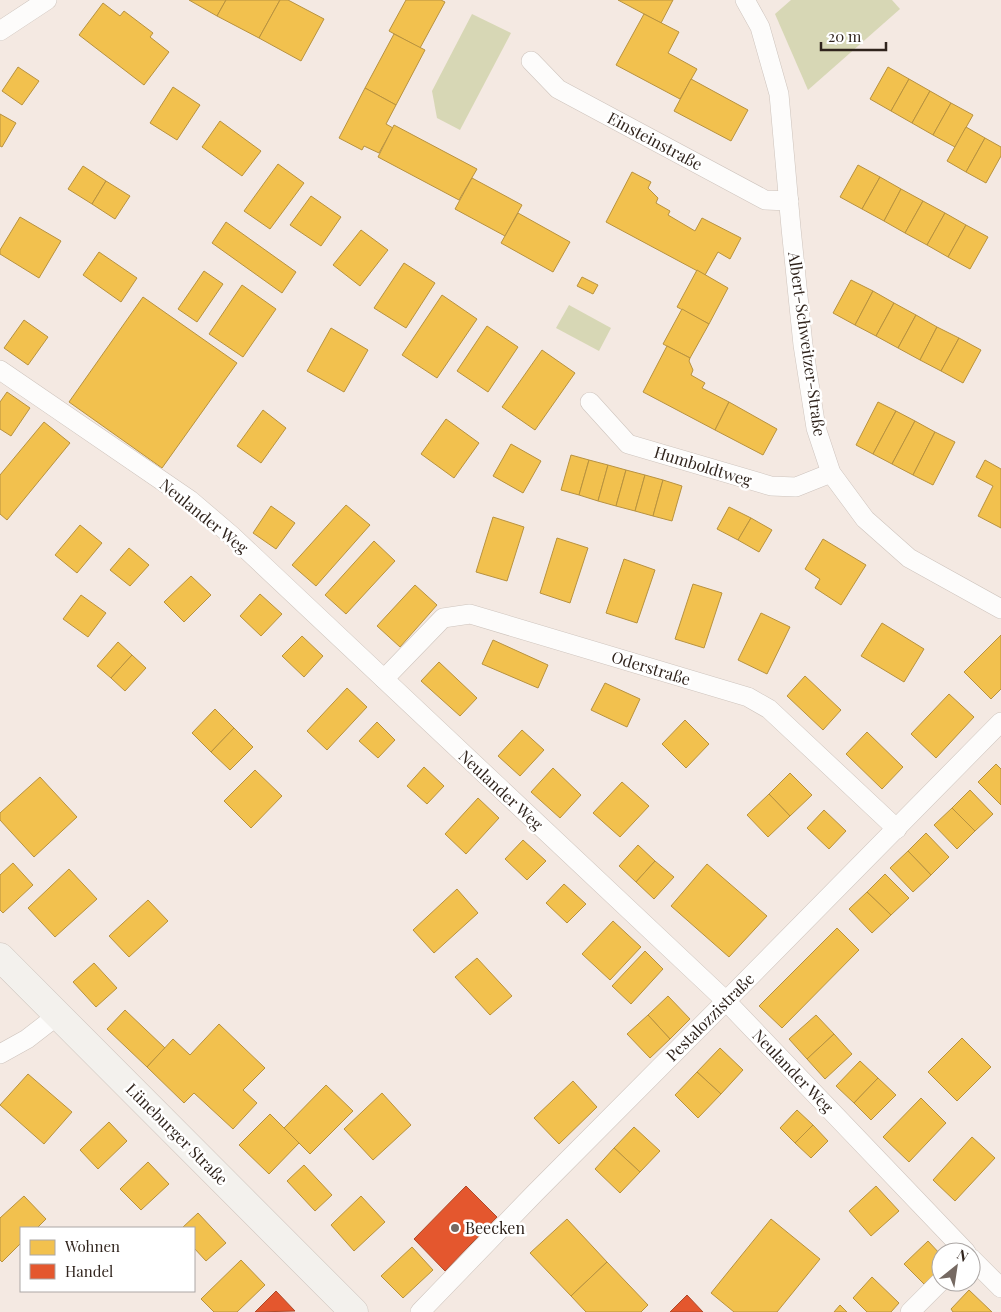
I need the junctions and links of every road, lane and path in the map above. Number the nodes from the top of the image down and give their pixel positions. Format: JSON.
{"nodes":[{"id":1,"x":47,"y":0,"type":"edge"},
{"id":2,"x":746,"y":0,"type":"edge"},
{"id":3,"x":0,"y":31,"type":"edge"},
{"id":4,"x":531,"y":61,"type":"dead end"},
{"id":5,"x":789,"y":200,"type":"junction"},
{"id":6,"x":0,"y":370,"type":"edge"},
{"id":7,"x":590,"y":402,"type":"dead end"},
{"id":8,"x":831,"y":473,"type":"junction"},
{"id":9,"x":1001,"y":609,"type":"edge"},
{"id":10,"x":384,"y":680,"type":"junction"},
{"id":11,"x":1001,"y":722,"type":"edge"},
{"id":12,"x":897,"y":829,"type":"junction"},
{"id":13,"x":0,"y":957,"type":"edge"},
{"id":14,"x":726,"y":1001,"type":"junction"},
{"id":15,"x":58,"y":1015,"type":"junction"},
{"id":16,"x":0,"y":1054,"type":"edge"},
{"id":17,"x":956,"y":1242,"type":"edge"},
{"id":18,"x":981,"y":1268,"type":"edge"},
{"id":19,"x":1001,"y":1288,"type":"edge"},
{"id":20,"x":931,"y":1291,"type":"edge"},
{"id":21,"x":354,"y":1312,"type":"edge"},
{"id":22,"x":420,"y":1312,"type":"edge"},
{"id":23,"x":910,"y":1312,"type":"edge"}],
"edges":[{"from":1,"to":3,"type":"street"},
{"from":2,"to":5,"type":"street","name":"Albert-Schweitzer-Straße"},
{"from":4,"to":5,"type":"street","name":"Einsteinstraße"},
{"from":5,"to":8,"type":"street","name":"Albert-Schweitzer-Straße"},
{"from":6,"to":10,"type":"street","name":"Neulander Weg"},
{"from":7,"to":8,"type":"street","name":"Humboldtweg"},
{"from":8,"to":9,"type":"street","name":"Albert-Schweitzer-Straße"},
{"from":10,"to":12,"type":"street","name":"Oderstraße"},
{"from":10,"to":14,"type":"street","name":"Neulander Weg"},
{"from":11,"to":12,"type":"street","name":"Pestalozzistraße"},
{"from":12,"to":14,"type":"street","name":"Pestalozzistraße"},
{"from":13,"to":15,"type":"main road","name":"Lüneburger Straße"},
{"from":14,"to":17,"type":"street","name":"Neulander Weg"},
{"from":14,"to":22,"type":"street","name":"Pestalozzistraße"},
{"from":15,"to":16,"type":"street"},
{"from":15,"to":21,"type":"main road","name":"Lüneburger Straße"},
{"from":18,"to":19,"type":"street"},
{"from":20,"to":23,"type":"street"}]}
